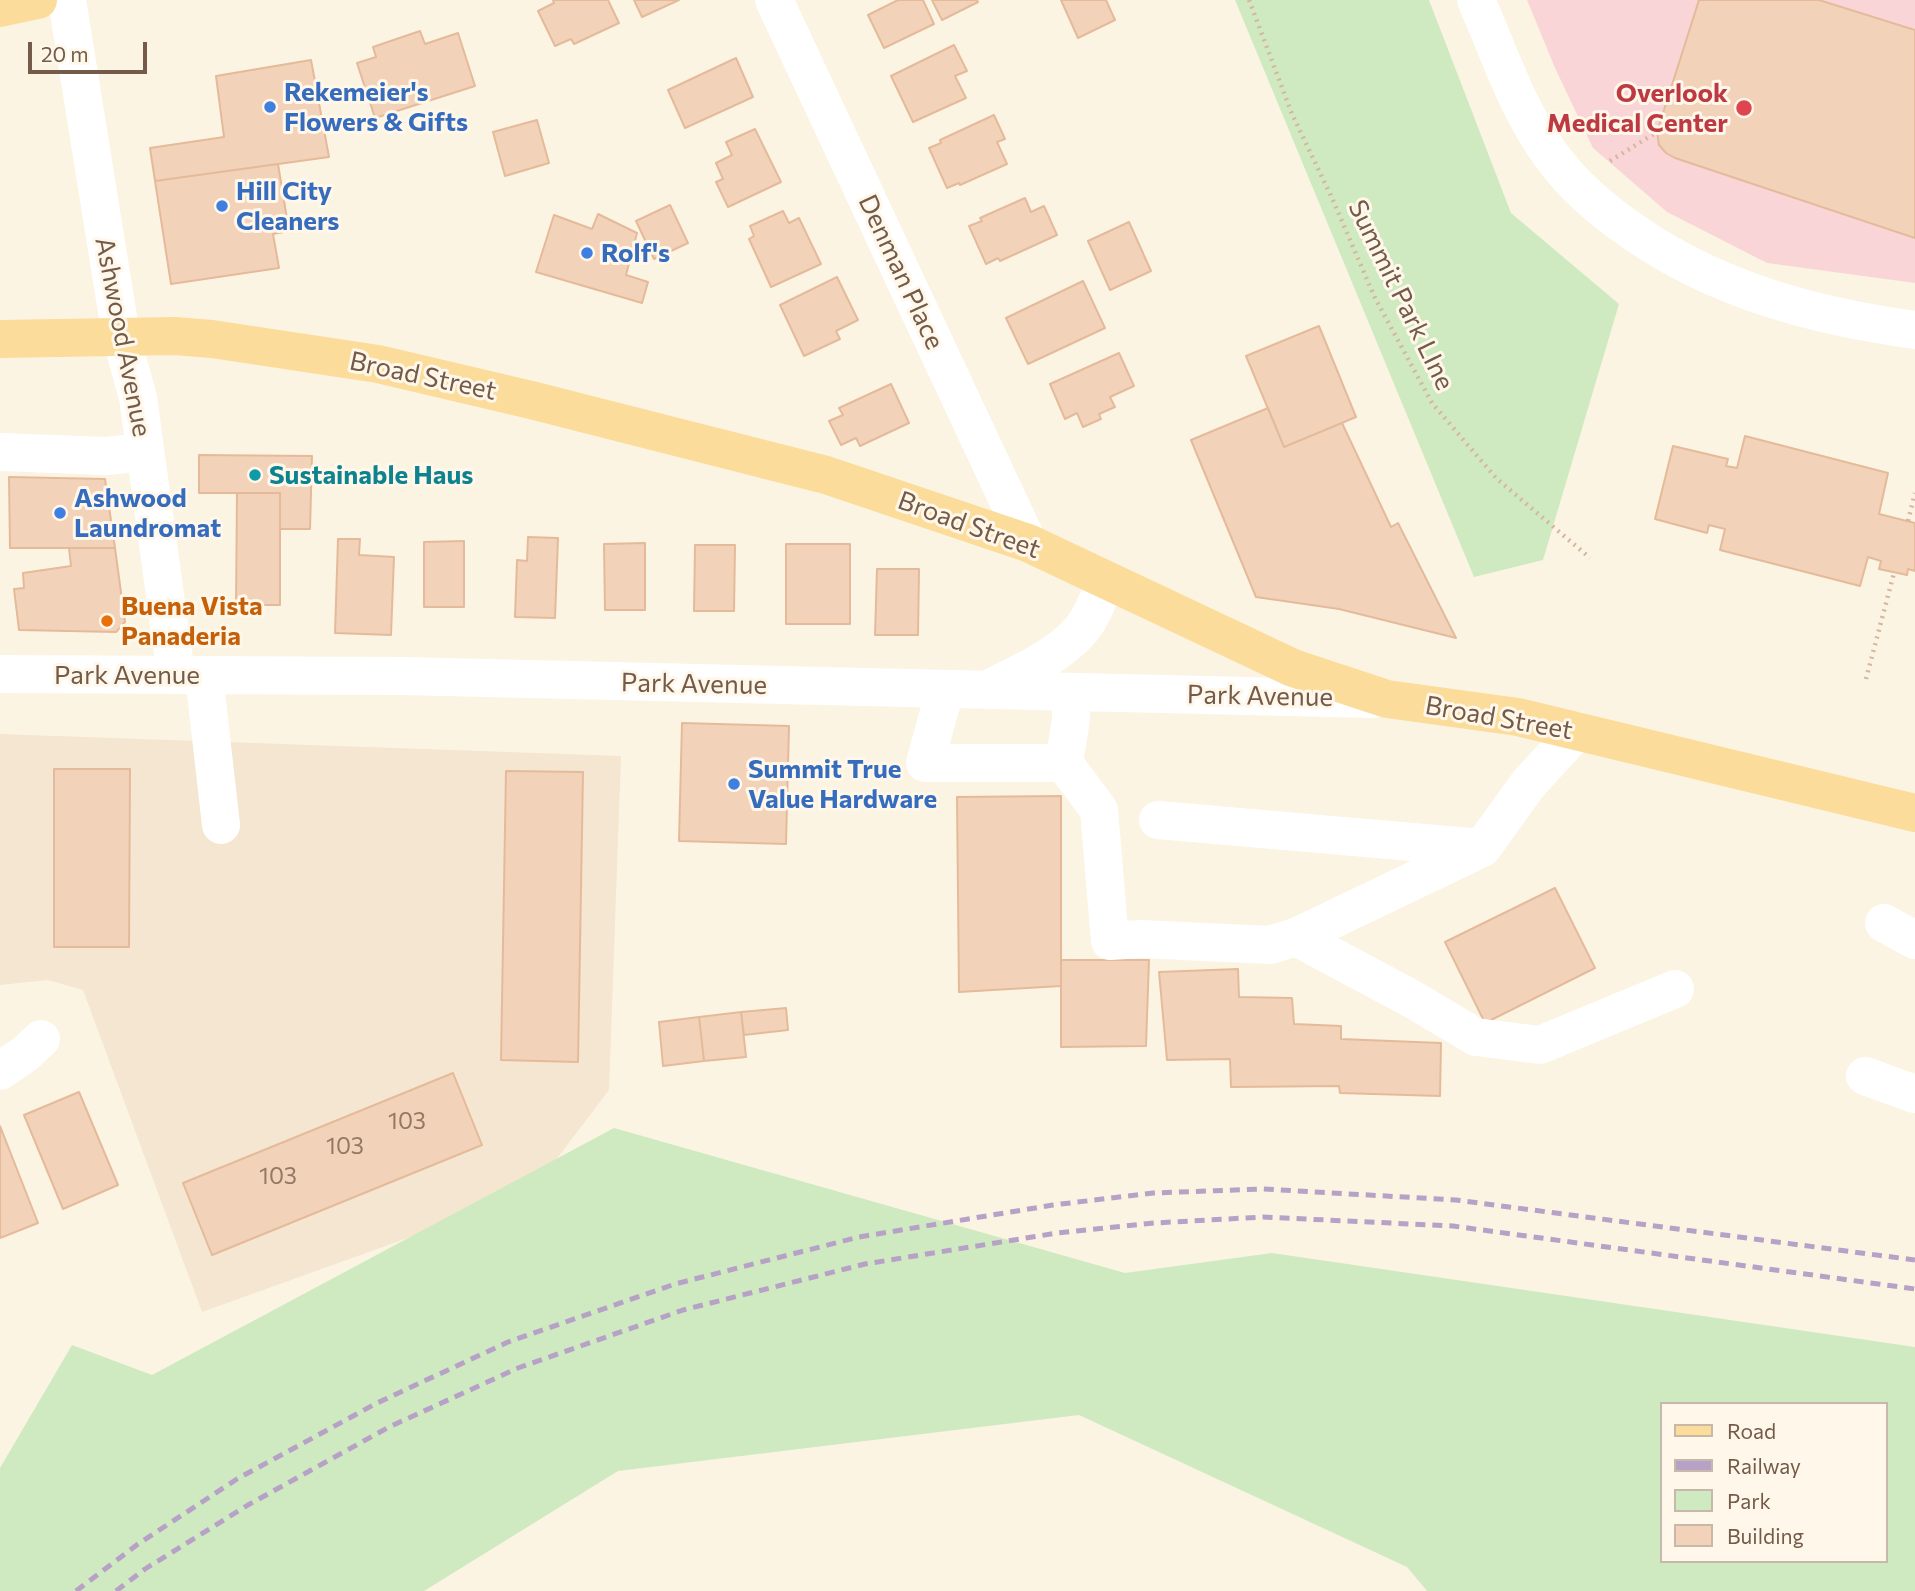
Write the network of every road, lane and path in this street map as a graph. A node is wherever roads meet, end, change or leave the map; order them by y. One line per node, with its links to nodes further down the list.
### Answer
1 (38, 0): 6 (main road)
2 (67, 0): 10 (street, Ashwood Avenue)
3 (774, 0): 16 (street, Denman Place)
4 (1249, 0): 17 (path, Summit Park LIne)
5 (1476, 0): 9 (street)
6 (0, 8)
7 (1657, 132): 8 (path)
8 (1603, 166)
9 (1915, 330)
10 (121, 336): 11 (main road, Broad Street); 13 (street, Ashwood Avenue); 16 (main road, Broad Street)
11 (0, 339)
12 (0, 452): 13 (street)
13 (145, 452): 21 (street, Ashwood Avenue)
14 (1915, 493): 15 (path)
15 (1908, 521)
16 (1028, 543): 19 (main road, Broad Street)
17 (1590, 558)
18 (1894, 573): 22 (path)
19 (1106, 580): 24 (street); 26 (main road, Broad Street)
20 (0, 674): 21 (street, Park Avenue)
21 (190, 675): 23 (street, Park Avenue); 31 (street, Ashwood Avenue)
22 (1866, 679)
23 (945, 690): 24 (street, Park Avenue); 28 (street)
24 (985, 691): 25 (street, Park Avenue)
25 (1070, 692): 26 (street, Park Avenue); 28 (street)
26 (1387, 699): 27 (main road, Broad Street)
27 (1577, 731): 29 (main road, Broad Street); 32 (street)
28 (1065, 763): 33 (street)
29 (1915, 813)
30 (1158, 820): 32 (street)
31 (220, 825)
32 (1482, 848): 33 (street)
33 (1296, 937): 34 (street)
34 (1675, 989)
35 (41, 1039): 36 (street)
36 (0, 1071)
37 (1865, 1076): 38 (street)
38 (1915, 1094)

